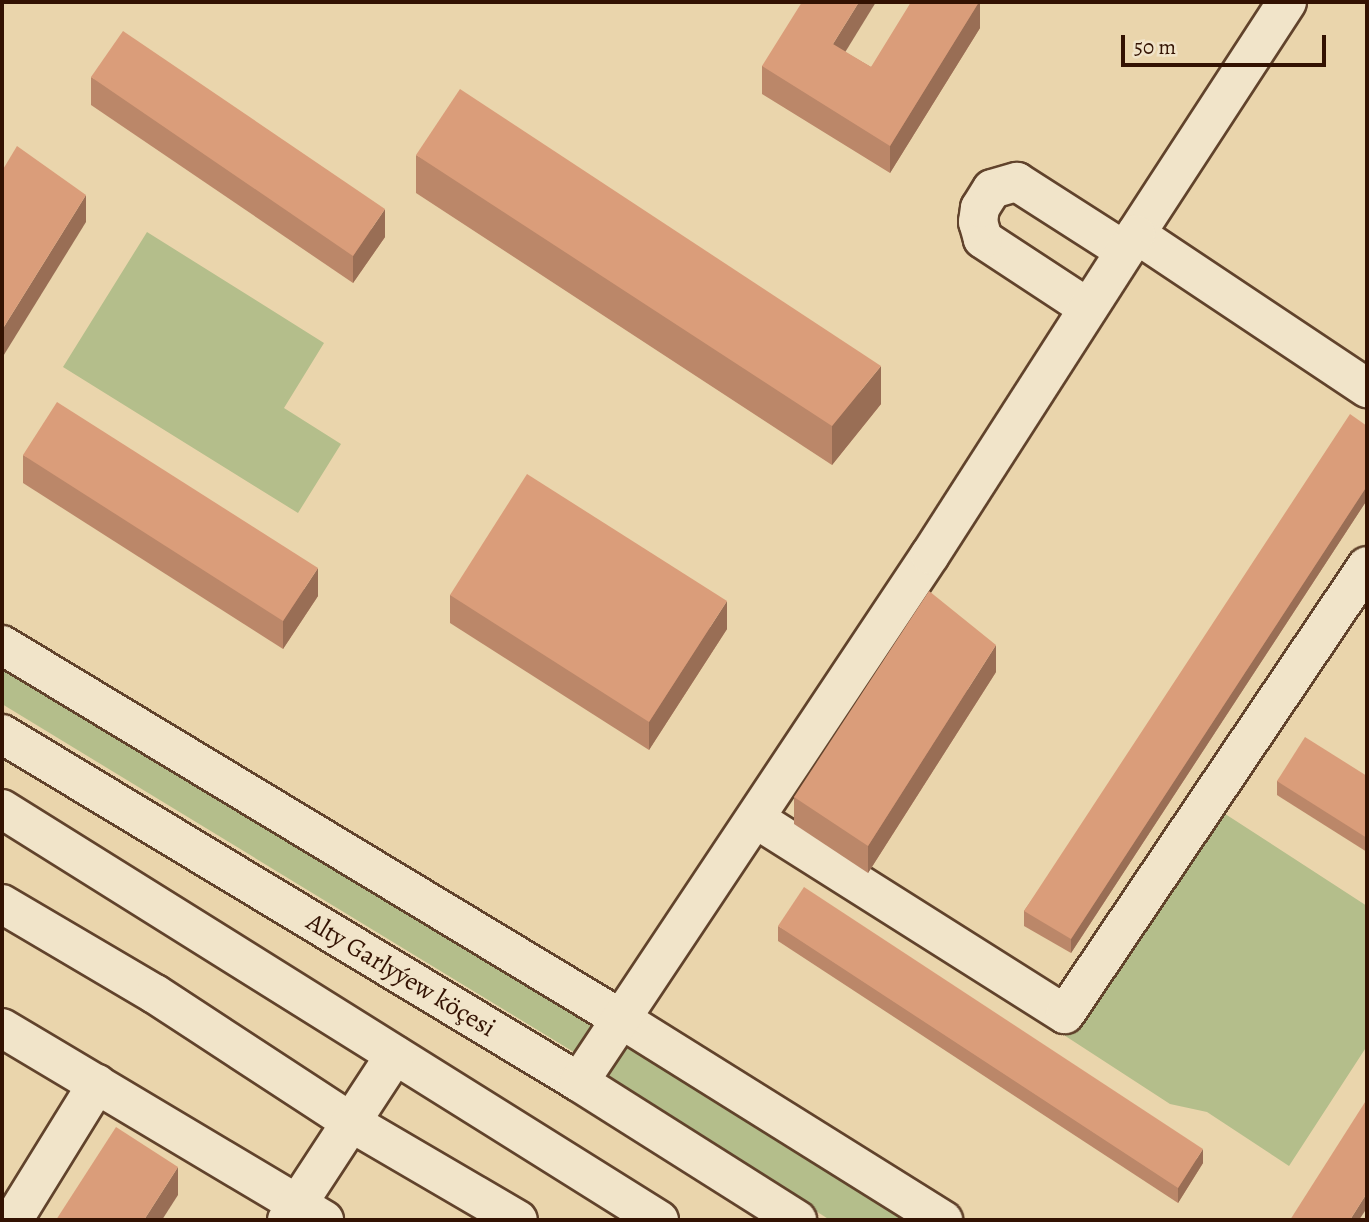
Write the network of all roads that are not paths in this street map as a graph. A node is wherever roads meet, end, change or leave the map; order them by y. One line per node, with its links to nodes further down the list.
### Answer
1 (1287, 2): 2 (street)
2 (1130, 242): 3 (street); 3 (street); 4 (street)
3 (1088, 308): 9 (street)
4 (1367, 388)
5 (1367, 566): 9 (street)
6 (2, 645): 11 (street)
7 (2, 734): 14 (street, Alty Garlyýew köçesi)
8 (2, 809): 13 (street)
9 (757, 820): 11 (street)
10 (2, 904): 16 (street)
11 (621, 1019): 14 (street); 22 (street)
12 (2, 1027): 15 (street)
13 (395, 1055): 16 (street); 20 (street)
14 (579, 1082): 21 (street, Alty Garlyýew köçesi)
15 (97, 1084): 17 (street); 18 (street)
16 (352, 1123): 17 (street); 19 (street)
17 (303, 1215)
18 (13, 1220)
19 (518, 1220)
20 (659, 1220)
21 (797, 1220)
22 (943, 1220)

